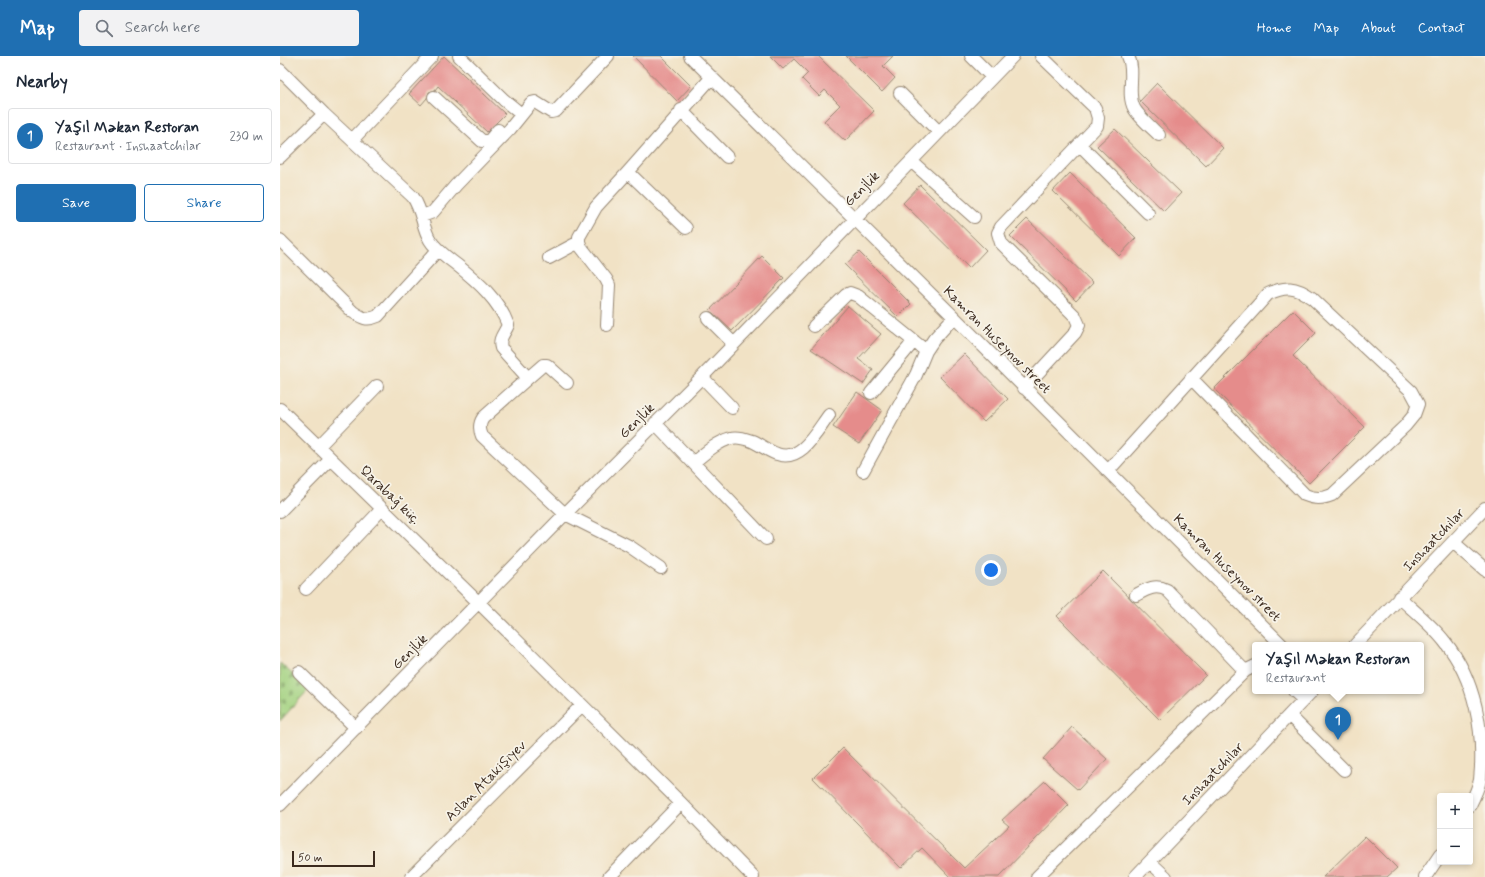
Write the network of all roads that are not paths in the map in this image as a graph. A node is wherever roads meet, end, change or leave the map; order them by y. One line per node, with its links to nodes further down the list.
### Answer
1 (432, 56): 19 (street)
2 (459, 56): 15 (street)
3 (608, 56): 15 (street)
4 (690, 56): 10 (street, Kamran Huseynov street)
5 (971, 56): 11 (street)
6 (1012, 56): 11 (street, Genjlik)
7 (1041, 56): 20 (street)
8 (1128, 56): 18 (street)
9 (280, 70): 16 (street)
10 (712, 77): 14 (street); 28 (street, Kamran Huseynov street)
11 (992, 77): 17 (street, Genjlik)
12 (900, 93): 17 (street)
13 (434, 97): 15 (street)
14 (681, 110): 22 (street); 24 (street)
15 (518, 112): 26 (street)
16 (324, 114): 19 (street); 21 (street)
17 (939, 132): 23 (street, Genjlik)
18 (1159, 135)
19 (353, 139): 26 (street)
20 (1080, 145): 25 (street); 46 (street)
21 (280, 157)
22 (727, 157)
23 (911, 161): 27 (street); 28 (street, Genjlik)
24 (628, 172): 29 (street); 31 (street)
25 (1148, 213)
26 (422, 216): 32 (street)
27 (974, 217)
28 (854, 219): 34 (street, Kamran Huseynov street); 39 (street, Genjlik)
29 (686, 228)
30 (280, 240): 32 (street)
31 (579, 242): 33 (street); 36 (street)
32 (438, 250): 42 (street)
33 (549, 258)
34 (954, 317): 40 (street); 46 (street, Kamran Huseynov street)
35 (708, 318): 39 (street)
36 (607, 325)
37 (814, 326): 38 (street)
38 (914, 341): 40 (street); 47 (street)
39 (734, 344): 41 (street, Genjlik)
40 (926, 351): 55 (street)
41 (702, 377): 48 (street); 51 (street, Genjlik)
42 (528, 378): 44 (street); 60 (street)
43 (1190, 378): 43 (street); 56 (street)
44 (567, 383)
45 (377, 386): 52 (street)
46 (1024, 388): 56 (street, Kamran Huseynov street)
47 (871, 393)
48 (732, 408)
49 (280, 409): 52 (street, Qarabağ küç.)
50 (829, 415): 54 (street)
51 (655, 423): 54 (street); 60 (street, Genjlik)
52 (319, 446): 53 (street, Qarabağ küç.)
53 (331, 459): 58 (street, Qarabağ küç.); 59 (street)
54 (693, 463): 61 (street)
55 (863, 471)
56 (1108, 471): 69 (street, Kamran Huseynov street)
57 (1485, 508): 62 (street, Inshaatchilar)
58 (382, 509): 65 (street); 68 (street, Qarabağ küç.)
59 (280, 510)
60 (565, 514): 63 (street); 68 (street, Genjlik)
61 (766, 539)
62 (1453, 542): 64 (street); 67 (street, Inshaatchilar)
63 (661, 568)
64 (1485, 570)
65 (306, 589)
66 (1136, 596): 71 (street)
67 (1399, 597): 70 (street, Inshaatchilar); 78 (street)
68 (479, 603): 74 (street, Qarabağ küç.); 76 (street, Genjlik)
69 (1279, 642)
70 (1358, 642)
71 (1250, 668): 86 (street)
72 (299, 672): 76 (street)
73 (1308, 695): 75 (street, Inshaatchilar)
74 (581, 706): 79 (street, Qarabağ küç.); 83 (street, Aslan Atakişiyev)
75 (1289, 715): 77 (street); 82 (street, Inshaatchilar)
76 (356, 728): 80 (street, Genjlik)
77 (1344, 770)
78 (1473, 798)
79 (681, 803): 84 (street); 85 (street, Qarabağ küç.)
80 (280, 805)
81 (1437, 859): 89 (street)
82 (1150, 862): 87 (street, Inshaatchilar); 88 (street)
83 (411, 877)
84 (609, 877)
85 (753, 877)
86 (1037, 877)
87 (1135, 877)
88 (1166, 877)
89 (1425, 877)

